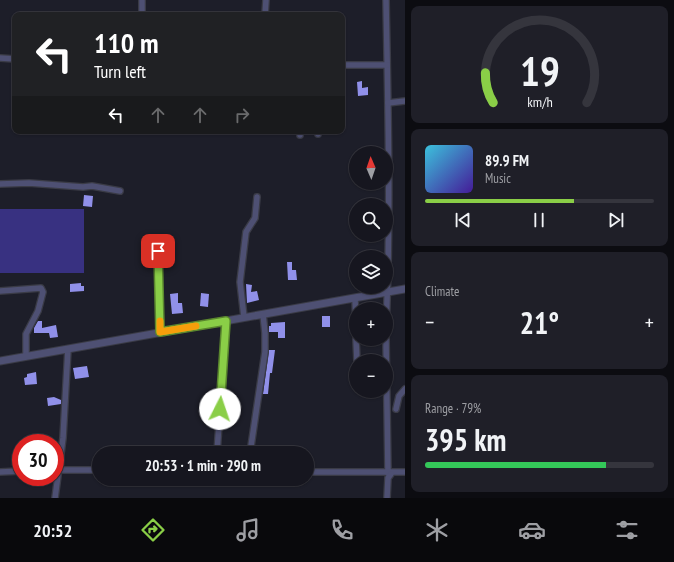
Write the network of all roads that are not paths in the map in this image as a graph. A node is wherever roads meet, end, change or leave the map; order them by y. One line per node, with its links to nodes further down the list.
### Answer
1 (142, 0): 4 (street)
2 (266, 0): 5 (street)
3 (386, 0): 9 (street)
4 (142, 12)
5 (265, 12)
6 (0, 58): 7 (street)
7 (12, 59)
8 (345, 64): 9 (street)
9 (387, 65): 11 (street)
10 (405, 101): 11 (street)
11 (388, 103): 15 (street)
12 (0, 184): 13 (street)
13 (120, 191)
14 (257, 197): 24 (street)
15 (388, 250)
16 (158, 251): 26 (street)
17 (405, 289): 19 (street)
18 (0, 291): 29 (street)
19 (393, 291)
20 (377, 294): 21 (street)
21 (355, 298): 22 (street); 23 (street)
22 (355, 302)
23 (263, 314): 24 (street); 35 (street)
24 (244, 317): 25 (street)
25 (226, 321): 26 (street); 34 (street)
26 (160, 332): 28 (street)
27 (386, 346): 42 (street)
28 (68, 349): 29 (street); 33 (street)
29 (26, 356): 30 (street)
30 (0, 360)
31 (405, 388): 32 (street)
32 (396, 409)
33 (61, 434)
34 (217, 446)
35 (251, 446)
36 (64, 467): 37 (street)
37 (92, 469)
38 (12, 471): 39 (street)
39 (0, 472)
40 (314, 472): 42 (street)
41 (405, 472): 42 (street)
42 (385, 473): 45 (street)
43 (56, 486): 44 (street)
44 (55, 498)
45 (387, 498)

